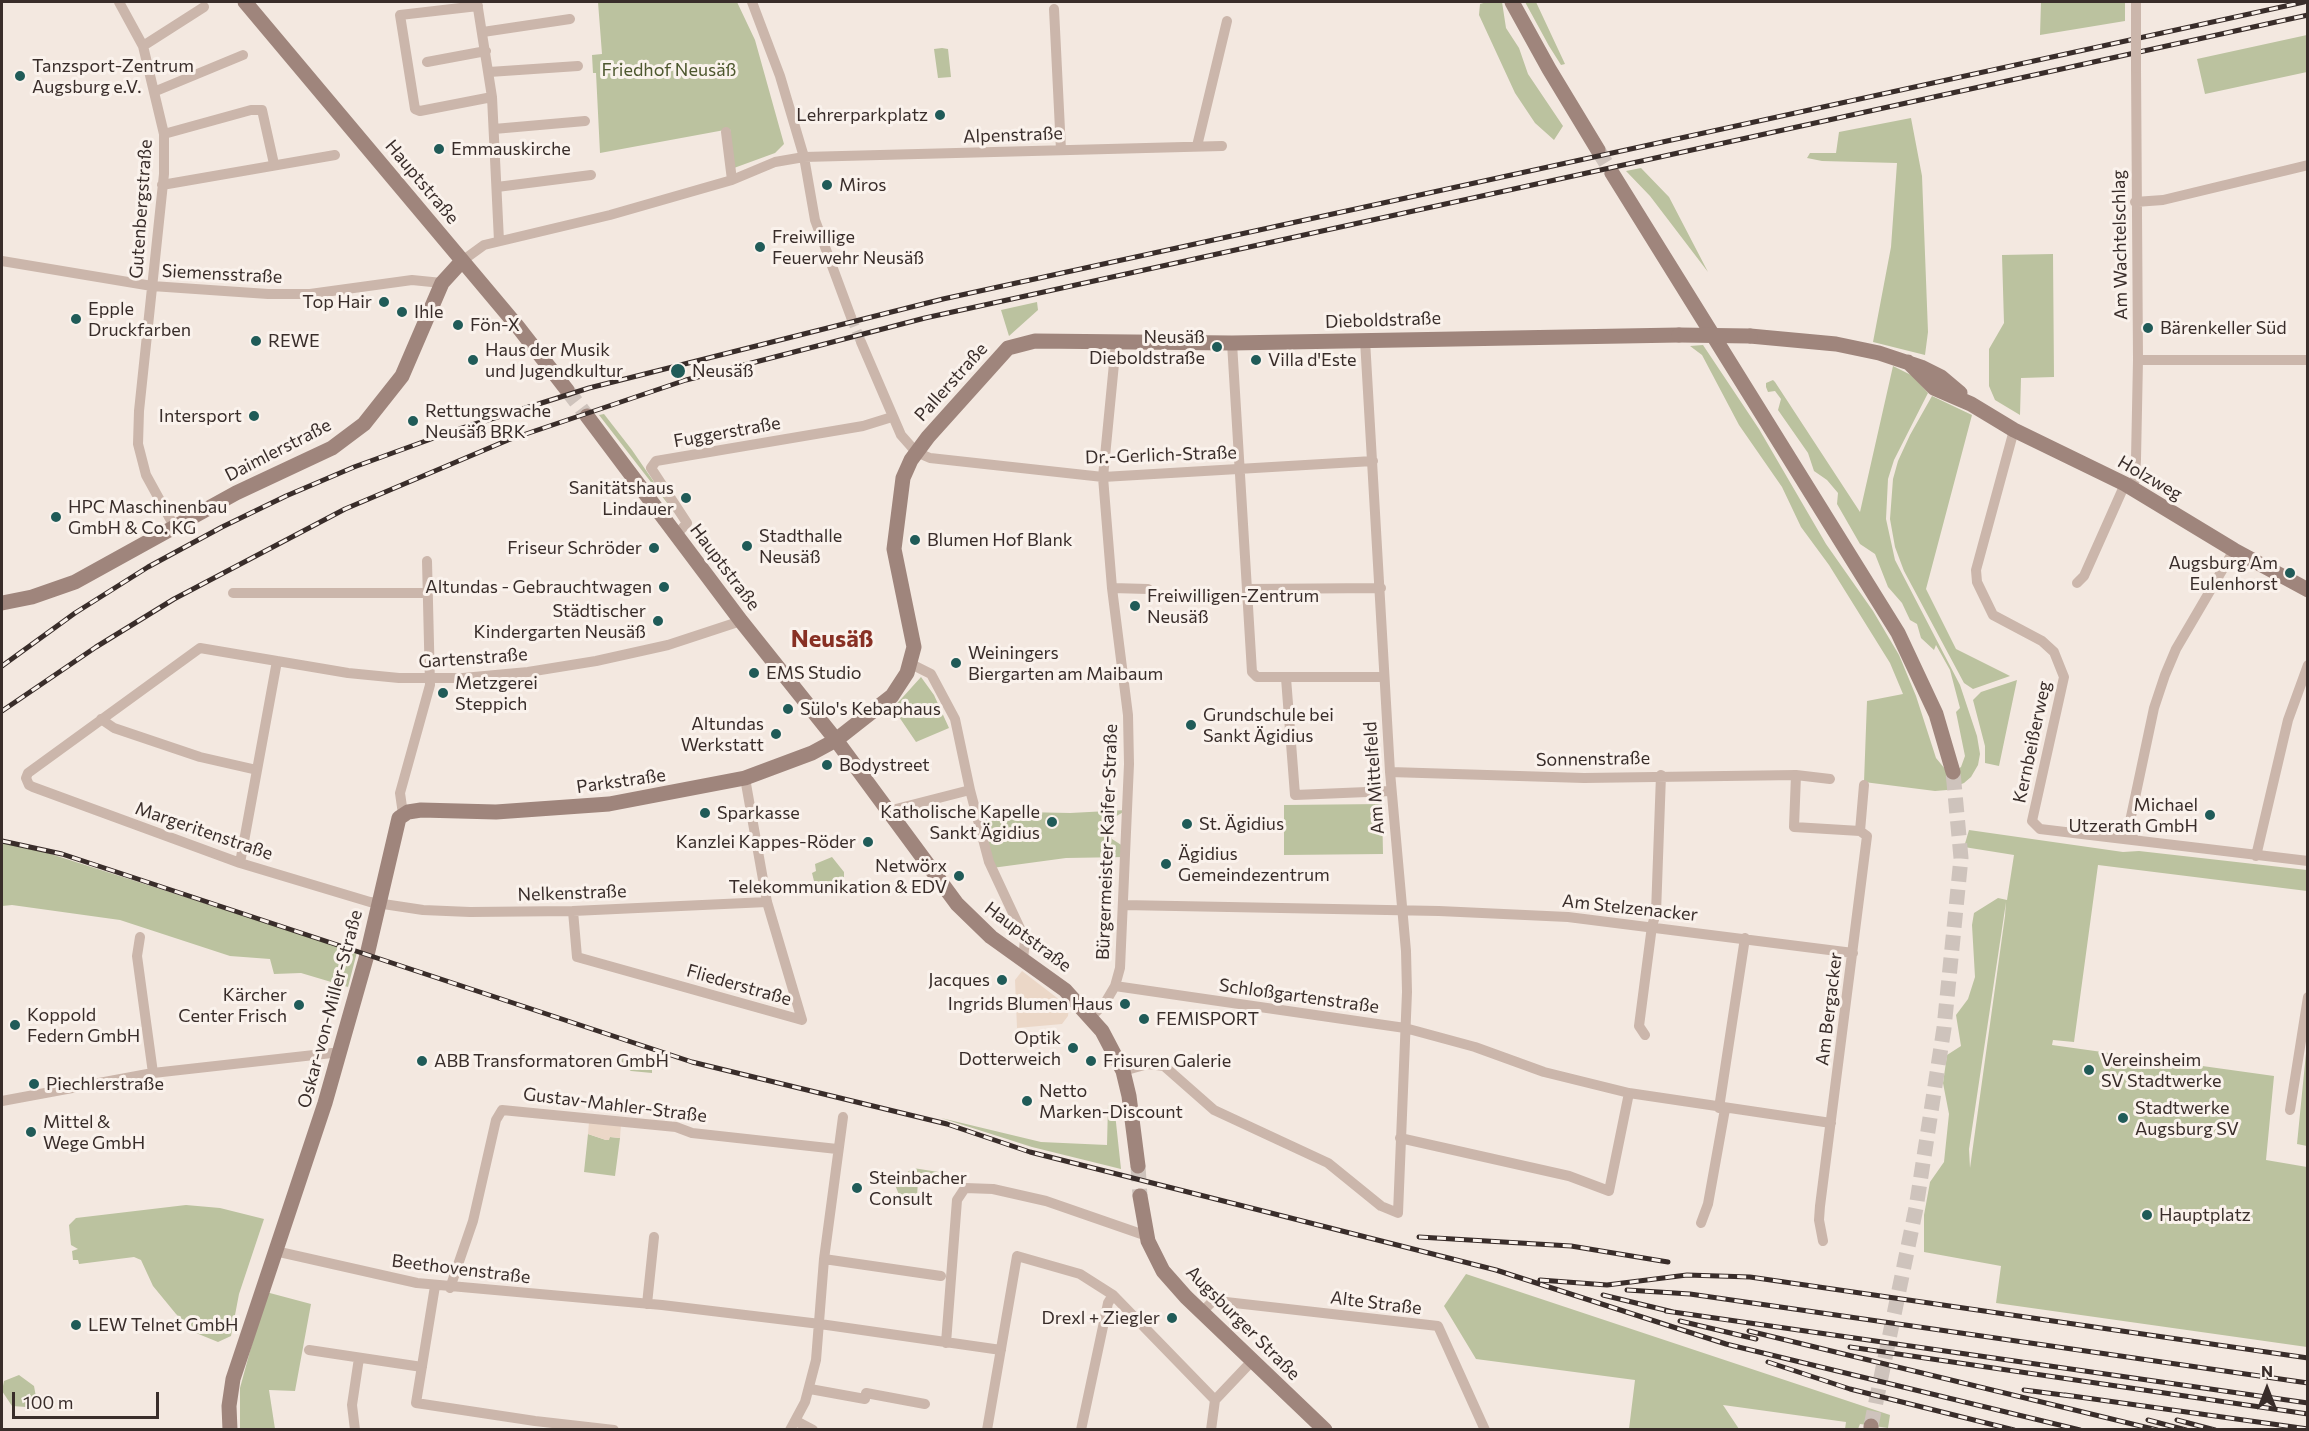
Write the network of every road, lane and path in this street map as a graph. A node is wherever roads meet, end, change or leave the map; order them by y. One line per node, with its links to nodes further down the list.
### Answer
1 (119, 2): 12 (street, Gutenbergstraße)
2 (245, 2): 40 (street, Hauptstraße)
3 (752, 2): 29 (street)
4 (1512, 2): 27 (street)
5 (2136, 2): 37 (street, Am Wachtelschlag, bridge)
6 (477, 4): 11 (street); 19 (street)
7 (204, 7): 12 (street)
8 (1054, 9): 26 (street)
9 (570, 19): 11 (street)
10 (1227, 21): 24 (street)
11 (483, 32): 13 (street)
12 (143, 46): 18 (street, Gutenbergstraße)
13 (486, 51): 15 (street); 17 (street)
14 (243, 55): 18 (street)
15 (427, 62)
16 (578, 66): 17 (street)
17 (489, 72): 19 (street)
18 (156, 91): 23 (street, Gutenbergstraße)
19 (492, 97): 21 (street)
20 (585, 121): 21 (street)
21 (494, 129): 36 (street)
22 (726, 132): 34 (street)
23 (164, 134): 30 (street); 35 (street, Gutenbergstraße)
24 (1197, 146): 25 (street, Alpenstraße); 26 (street, Alpenstraße)
25 (1222, 146)
26 (1061, 150): 29 (street, Alpenstraße)
27 (1598, 150)
28 (335, 156): 30 (street)
29 (804, 157): 34 (street, Alpenstraße); 43 (street)
30 (274, 164): 35 (street)
31 (2307, 165): 37 (street)
32 (1612, 173): 85 (street)
33 (591, 176): 36 (street)
34 (732, 180): 38 (street, Alpenstraße)
35 (162, 185): 42 (street, Gutenbergstraße)
36 (497, 187): 38 (street)
37 (2135, 202): 50 (street, Am Wachtelschlag)
38 (499, 241): 40 (street, Alpenstraße)
39 (2, 261): 42 (street, Siemensstraße)
40 (462, 261): 41 (street, Daimlerstraße); 52 (street, Hauptstraße)
41 (442, 283): 42 (street, Siemensstraße); 61 (street, Daimlerstraße)
42 (152, 286): 61 (street, Gutenbergstraße)
43 (851, 316)
44 (1365, 340): 47 (street, Dieboldstraße); 49 (street, Dieboldstraße, bridge); 57 (street, Am Mittelfeld)
45 (861, 342): 54 (street)
46 (1116, 343): 47 (street, Dieboldstraße); 48 (street, Dieboldstraße); 59 (street, Bürgermeister-Kaifer-Straße)
47 (1232, 343): 58 (street)
48 (1018, 344): 56 (street, Pallerstraße)
49 (1902, 360): 55 (street, Holzweg)
50 (2138, 360): 51 (street); 60 (street, Am Wachtelschlag)
51 (2307, 360)
52 (567, 390)
53 (586, 416): 62 (street, Hauptstraße)
54 (892, 417): 56 (street); 62 (street, Fuggerstraße)
55 (2014, 430): 60 (street, Holzweg); 96 (street, Kernbeißerweg)
56 (916, 452): 59 (street, Dr.-Gerlich-Straße); 76 (street, Pallerstraße)
57 (1374, 460): 58 (street, Dr.-Gerlich-Straße); 67 (street, Am Mittelfeld)
58 (1239, 468): 59 (street, Dr.-Gerlich-Straße); 69 (street)
59 (1103, 477): 66 (street, Bürgermeister-Kaifer-Straße)
60 (2128, 486): 63 (street, Holzweg); 65 (street, Am Wachtelschlag)
61 (174, 526): 73 (street, Daimlerstraße)
62 (677, 534): 74 (street, Hauptstraße)
63 (2234, 550): 70 (street, Holzweg); 96 (street)
64 (427, 561): 72 (street, Oskar-von-Miller-Straße)
65 (2077, 583)
66 (1113, 588): 68 (street); 102 (street, Bürgermeister-Kaifer-Straße)
67 (1381, 588): 69 (street); 78 (street, Am Mittelfeld)
68 (1148, 589)
69 (1247, 589): 79 (street)
70 (2307, 590)
71 (233, 593): 72 (street)
72 (428, 593): 80 (street, Oskar-von-Miller-Straße)
73 (2, 603)
74 (741, 621): 80 (street, Gartenstraße); 82 (street, Hauptstraße)
75 (277, 661): 80 (street, Gartenstraße); 81 (street, Gartenstraße); 83 (street)
76 (911, 664): 82 (street, Parkstraße); 91 (street)
77 (2307, 665): 97 (street)
78 (1384, 677): 79 (street); 84 (street, Am Mittelfeld)
79 (1286, 678): 92 (street)
80 (430, 679): 94 (street, Oskar-von-Miller-Straße)
81 (101, 719): 83 (street); 99 (street, Margeritenstraße)
82 (836, 740): 88 (street, Parkstraße); 93 (street, Hauptstraße)
83 (257, 770): 99 (street)
84 (1390, 772): 86 (street, Sonnenstraße); 92 (street, Am Mittelfeld)
85 (1953, 772)
86 (1661, 775): 87 (street, Sonnenstraße); 105 (street)
87 (1796, 775): 89 (street, Sonnenstraße); 95 (street)
88 (745, 778): 94 (street, Parkstraße); 100 (street, Fliederstraße)
89 (1830, 779)
90 (1864, 785): 95 (street, Am Bergacker)
91 (970, 790): 93 (street); 109 (street)
92 (1391, 791): 103 (street, Am Mittelfeld)
93 (888, 811): 109 (street, Hauptstraße)
94 (403, 814): 101 (street, Oskar-von-Miller-Straße)
95 (1860, 831): 108 (street, Am Bergacker)
96 (2134, 840): 97 (street)
97 (2256, 856): 98 (street)
98 (2307, 861)
99 (240, 862): 101 (street, Margeritenstraße)
100 (767, 902): 104 (street, Nelkenstraße); 104 (street, Fliederstraße)
101 (378, 903): 104 (street, Nelkenstraße); 115 (street, Oskar-von-Miller-Straße)
102 (1124, 905): 103 (street, Am Stelzenacker); 110 (street, Bürgermeister-Kaifer-Straße)
103 (1402, 910): 105 (street, Am Stelzenacker); 113 (street, Am Mittelfeld)
104 (573, 911)
105 (1652, 926): 107 (street, Am Stelzenacker); 114 (street)
106 (140, 937): 117 (street)
107 (1745, 938): 108 (street, Am Stelzenacker); 120 (street)
108 (1853, 953): 123 (street, Am Bergacker)
109 (1023, 960): 112 (street, Hauptstraße)
110 (1115, 986): 112 (street, Bürgermeister-Kaifer-Straße); 113 (street, Schloßgartenstraße)
111 (2307, 997): 121 (street)
112 (1091, 1017): 116 (street, Hauptstraße)
113 (1405, 1028): 118 (street, Schloßgartenstraße); 124 (street, Am Mittelfeld)
114 (1645, 1035)
115 (339, 1055): 117 (street); 132 (street, Oskar-von-Miller-Straße)
116 (1123, 1071): 124 (street, Am Mittelfeld); 126 (street, Hauptstraße)
117 (153, 1073): 119 (street)
118 (1629, 1093): 120 (street); 124 (street)
119 (2, 1101)
120 (1722, 1109): 123 (street); 128 (street)
121 (2290, 1110)
122 (843, 1117): 125 (street)
123 (1831, 1123): 131 (street, Am Bergacker)
124 (1400, 1138)
125 (837, 1149): 133 (street); 136 (street, Gustav-Mahler-Straße)
126 (1138, 1166)
127 (1140, 1196): 129 (street)
128 (1701, 1222)
129 (1140, 1234): 139 (street, Augsburger Straße); 141 (street)
130 (654, 1237): 138 (street)
131 (1823, 1240)
132 (275, 1251): 135 (street, Beethovenstraße); 152 (street, Oskar-von-Miller-Straße)
133 (824, 1259): 134 (street); 140 (street)
134 (941, 1276)
135 (435, 1286): 136 (street, Beethovenstraße); 146 (street)
136 (450, 1288): 138 (street, Beethovenstraße)
137 (1113, 1295): 143 (street); 148 (street); 157 (street)
138 (647, 1304): 140 (street, Beethovenstraße)
139 (1202, 1312): 145 (street, Augsburger Straße); 160 (street, Alte Straße)
140 (820, 1324): 141 (street, Beethovenstraße); 147 (street)
141 (945, 1343): 143 (street, Beethovenstraße)
142 (309, 1350): 144 (street)
143 (1001, 1350): 156 (street)
144 (359, 1358): 146 (street); 153 (street)
145 (1252, 1361): 148 (street); 159 (street, Augsburger Straße)
146 (422, 1367): 150 (street)
147 (810, 1389): 149 (street); 151 (street)
148 (1215, 1400): 158 (street)
149 (925, 1404)
150 (534, 1425): 154 (street)
151 (793, 1425): 155 (street)
152 (231, 1430)
153 (354, 1430)
154 (614, 1430)
155 (813, 1430)
156 (987, 1430)
157 (1081, 1430)
158 (1211, 1430)
159 (1325, 1430)
160 (1485, 1430)

